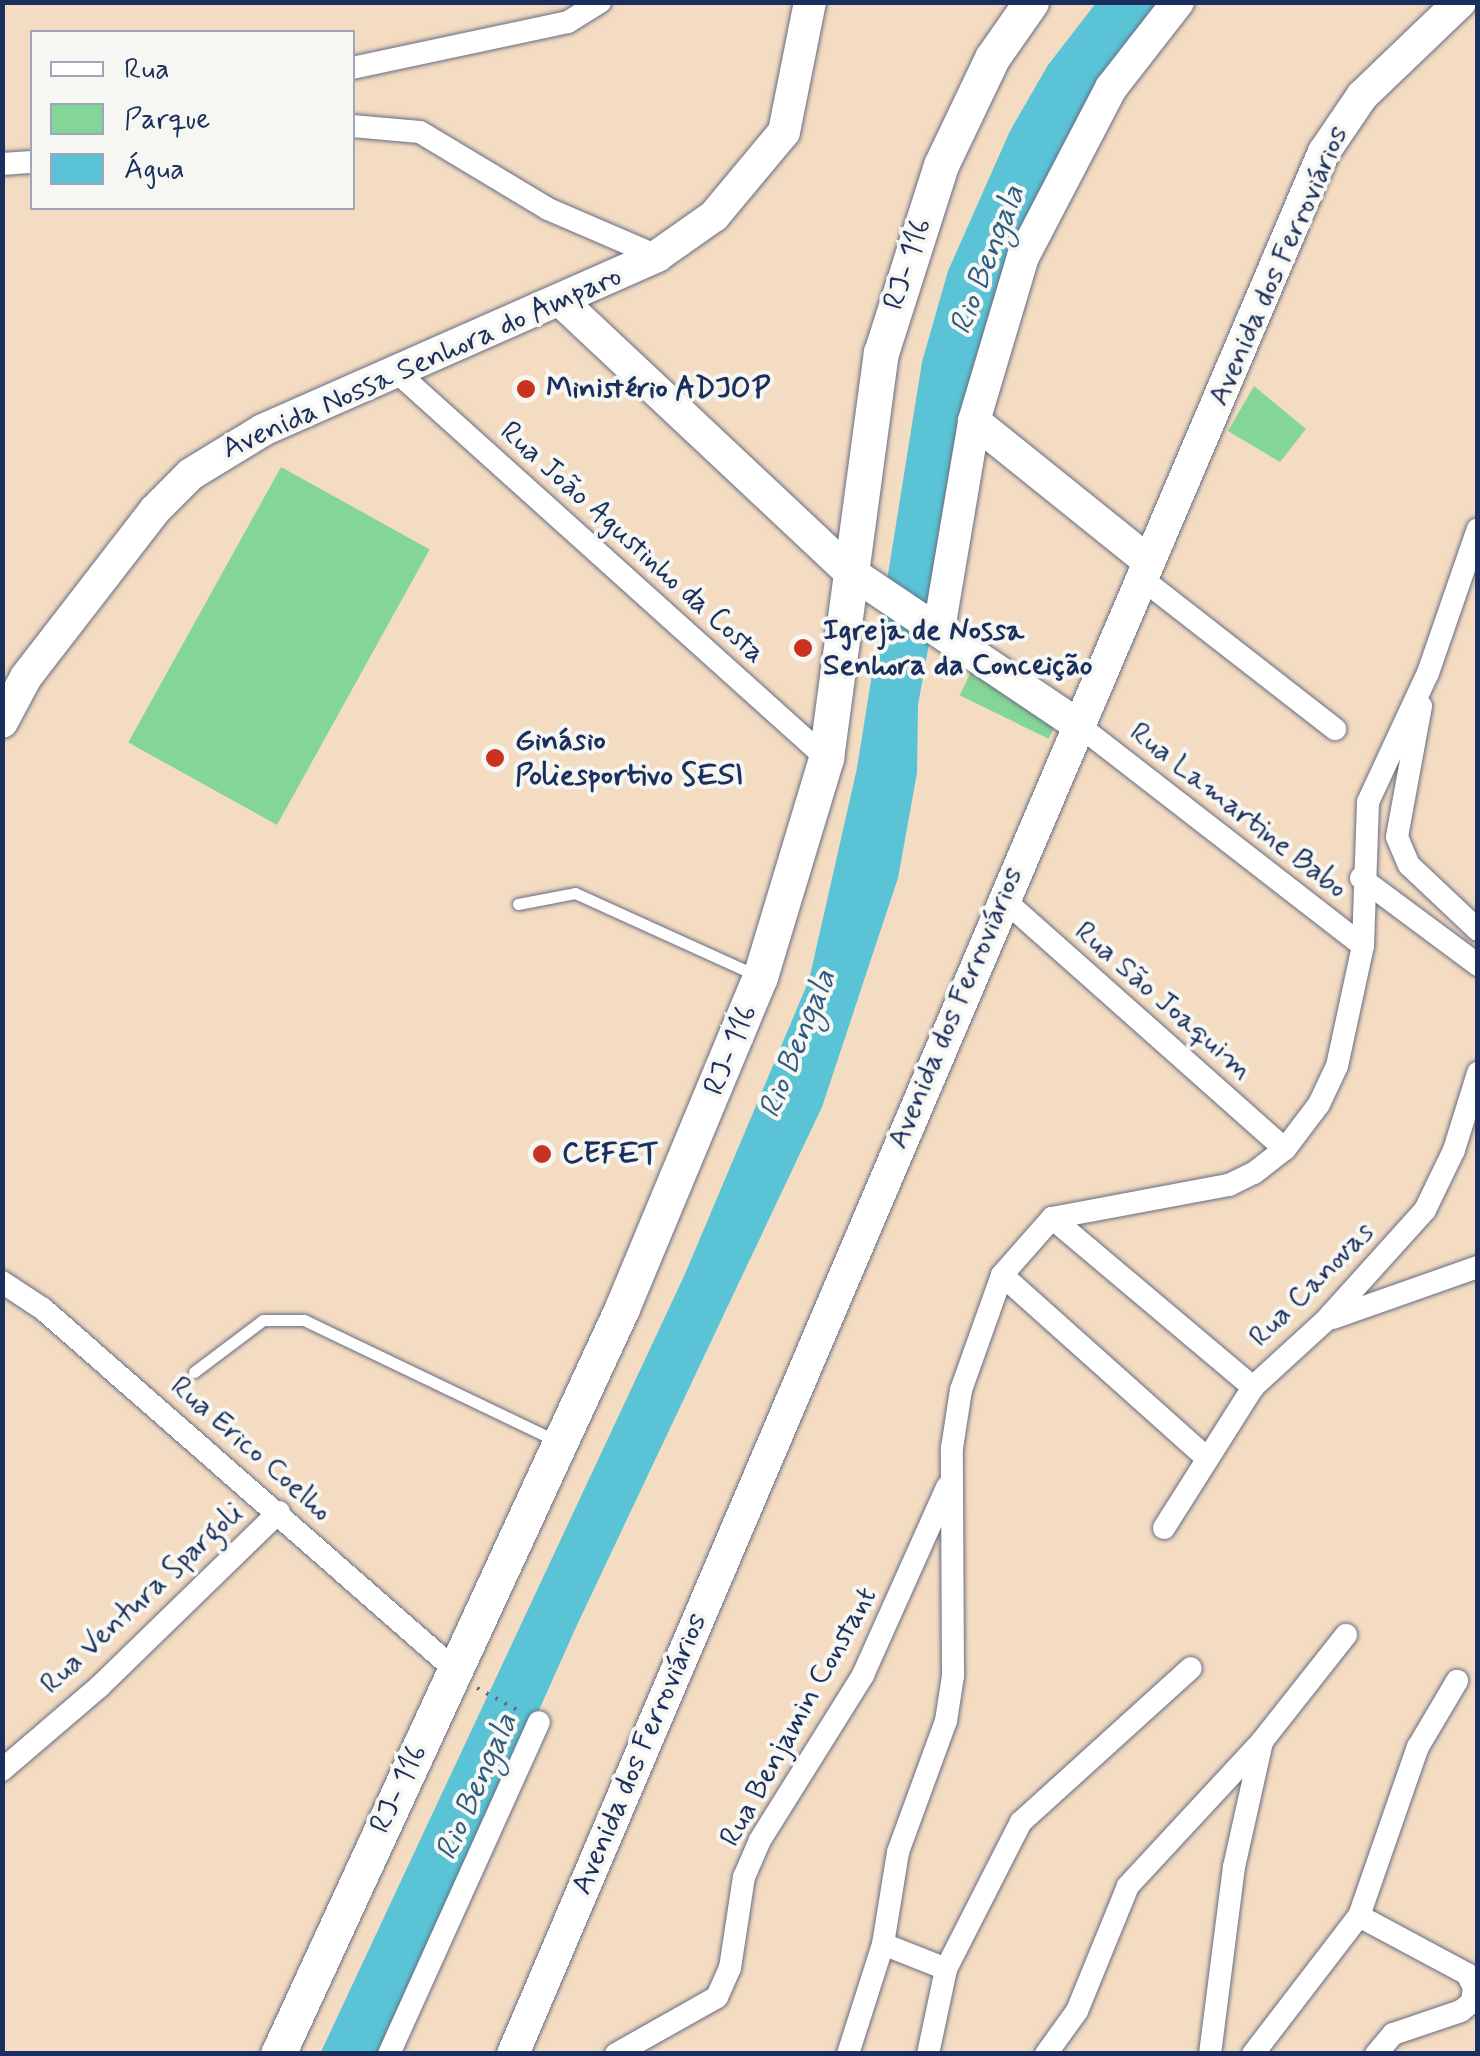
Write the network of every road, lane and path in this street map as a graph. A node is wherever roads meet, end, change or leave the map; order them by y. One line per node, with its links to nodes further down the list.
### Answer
1 (600, 2): 6 (street)
2 (810, 2): 10 (main road, Avenida Nossa Senhora do Amparo)
3 (1031, 2): 16 (main road, RJ- 116)
4 (1178, 2): 13 (main road)
5 (1460, 2): 15 (main road, Avenida dos Ferroviários)
6 (355, 67)
7 (355, 126): 10 (street)
8 (30, 162): 9 (street)
9 (2, 164)
10 (656, 256): 11 (main road, Avenida Nossa Senhora do Amparo)
11 (561, 301): 12 (main road, Avenida Nossa Senhora do Amparo); 16 (main road)
12 (398, 373): 19 (main road, Avenida Nossa Senhora do Amparo); 22 (street, Rua João Agustinho da Costa)
13 (974, 420): 15 (main road); 17 (main road)
14 (1478, 529): 18 (street)
15 (1145, 569): 20 (main road, Avenida dos Ferroviários); 21 (street)
16 (857, 577): 17 (main road); 22 (main road, RJ- 116)
17 (936, 627): 20 (main road)
18 (1428, 673): 23 (street); 26 (street)
19 (2, 722)
20 (1077, 724): 24 (main road, Avenida dos Ferroviários); 27 (street, Rua Lamartine Babo)
21 (1335, 730)
22 (826, 758): 29 (main road, RJ- 116)
23 (1362, 878): 27 (street); 28 (street)
24 (1002, 898): 31 (street, Rua São Joaquim); 56 (main road, Avenida dos Ferroviários)
25 (518, 904): 29 (lane)
26 (1478, 930)
27 (1363, 946): 31 (street)
28 (1478, 965)
29 (760, 977): 39 (main road, RJ- 116)
30 (1478, 1073): 36 (street, Rua Canovas)
31 (1285, 1149): 32 (street)
32 (1052, 1218): 34 (street, Rua Benjamin Constant); 38 (street)
33 (1478, 1267): 36 (street)
34 (1002, 1275): 40 (street); 41 (street, Rua Benjamin Constant)
35 (2, 1282): 42 (street, Rua Erico Coelho)
36 (1325, 1321): 38 (street, Rua Canovas)
37 (194, 1372): 39 (lane)
38 (1253, 1388): 40 (street, Rua Canovas)
39 (560, 1443): 46 (main road, RJ- 116)
40 (1206, 1458): 43 (street, Rua Canovas)
41 (952, 1476): 52 (street, Rua Benjamin Constant); 57 (street, Rua Benjamin Constant)
42 (280, 1512): 46 (street, Rua Erico Coelho); 50 (street, Rua Ventura Spargoli)
43 (1164, 1528)
44 (1346, 1635): 49 (street)
45 (1190, 1668): 53 (street)
46 (465, 1678): 48 (path); 54 (main road, RJ- 116)
47 (1456, 1680): 51 (street)
48 (538, 1720): 55 (street)
49 (1263, 1740): 60 (street); 61 (street)
50 (2, 1770)
51 (1359, 1916): 62 (street); 63 (street)
52 (883, 1944): 53 (street); 58 (street, Rua Benjamin Constant)
53 (946, 1969): 59 (street)
54 (278, 2054)
55 (389, 2054)
56 (513, 2054)
57 (616, 2054)
58 (848, 2054)
59 (928, 2054)
60 (1046, 2054)
61 (1210, 2054)
62 (1253, 2054)
63 (1376, 2054)

